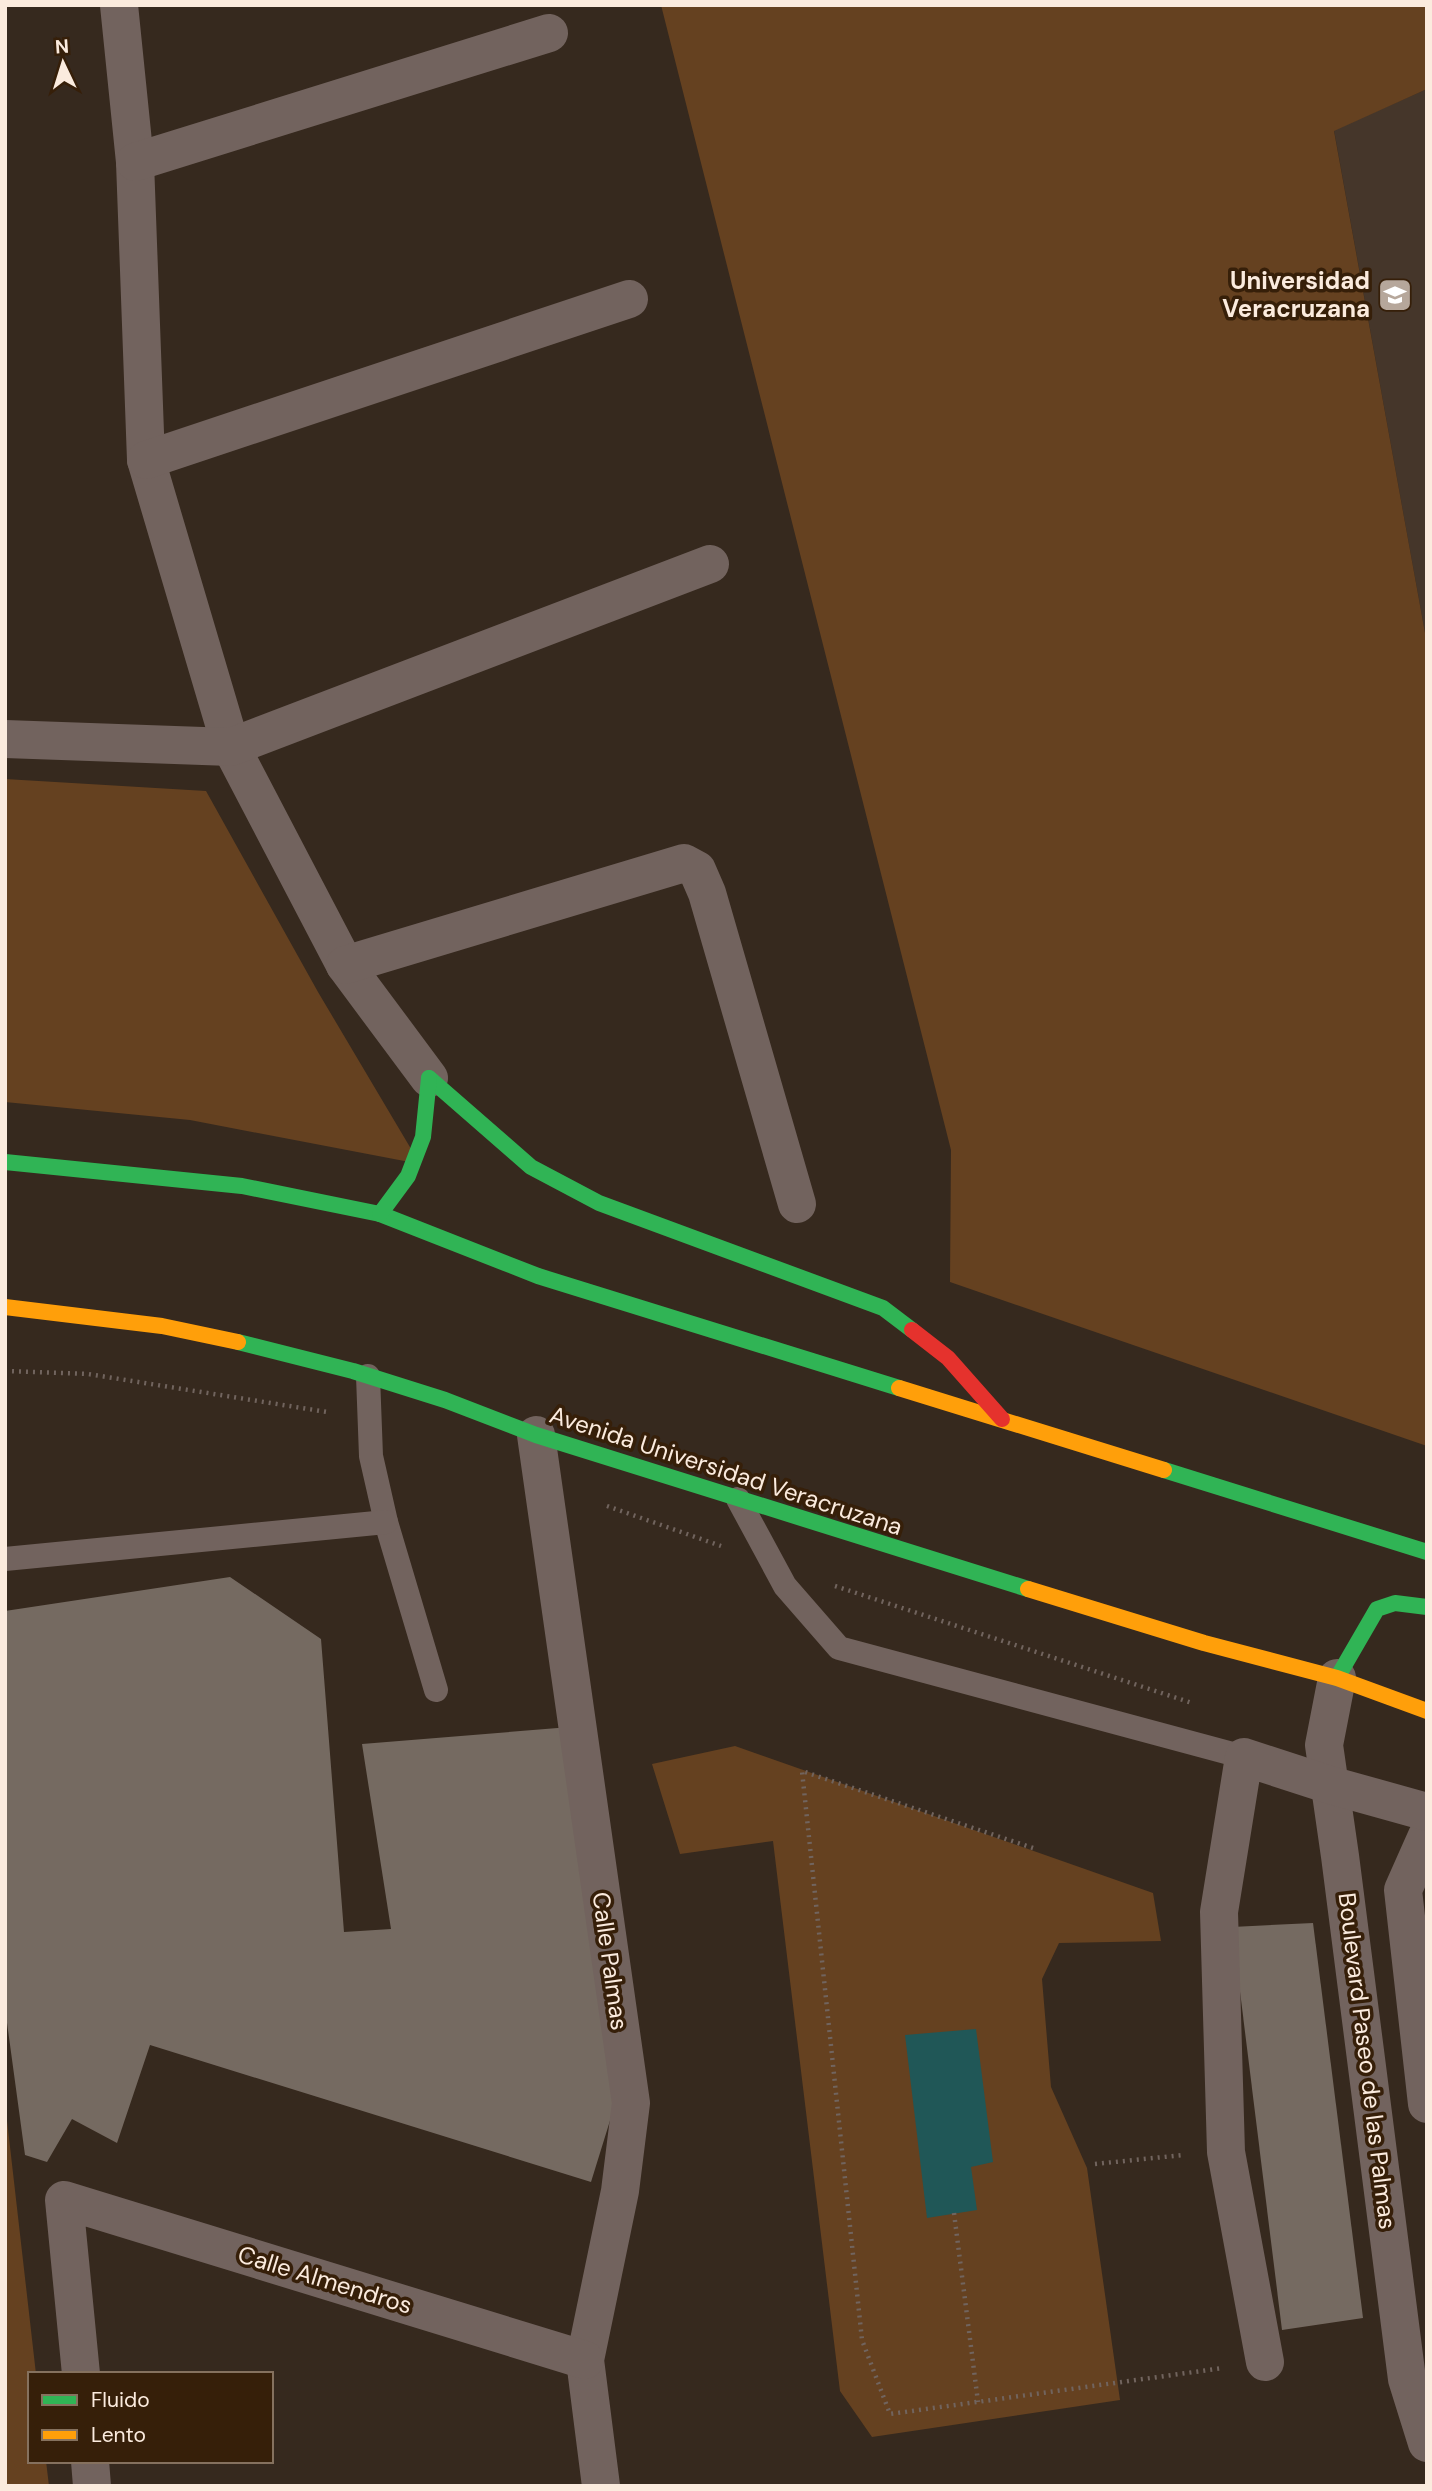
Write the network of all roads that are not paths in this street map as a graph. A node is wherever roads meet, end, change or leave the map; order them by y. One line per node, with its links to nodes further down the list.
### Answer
1 (119, 5): 3 (street)
2 (549, 33): 3 (street)
3 (135, 162): 5 (street)
4 (629, 299): 5 (street)
5 (146, 460): 8 (street)
6 (710, 564): 8 (street)
7 (5, 739): 8 (street)
8 (231, 747): 9 (street)
9 (345, 965): 10 (street); 12 (street)
10 (429, 1079): 13 (main road); 16 (main road)
11 (5, 1162): 13 (main road)
12 (797, 1204)
13 (380, 1214): 16 (main road)
14 (5, 1307): 15 (main road, Avenida Universidad Veracruzana)
15 (368, 1376): 17 (main road, Avenida Universidad Veracruzana); 19 (lane)
16 (1002, 1419): 20 (main road)
17 (536, 1435): 18 (main road, Avenida Universidad Veracruzana); 31 (street, Calle Palmas)
18 (738, 1499): 23 (main road, Avenida Universidad Veracruzana); 26 (lane)
19 (386, 1522): 21 (lane); 24 (lane)
20 (1427, 1552)
21 (5, 1559)
22 (1427, 1607): 23 (main road)
23 (1337, 1678): 25 (main road, Avenida Universidad Veracruzana); 27 (street, Boulevard Paseo de las Palmas)
24 (436, 1690)
25 (1427, 1711)
26 (1244, 1757): 27 (street); 32 (street)
27 (1330, 1785): 28 (street); 34 (street, Boulevard Paseo de las Palmas)
28 (1427, 1812)
29 (1427, 1836): 30 (street)
30 (1427, 2104)
31 (585, 2360): 33 (street, Calle Almendros); 37 (street, Calle Palmas)
32 (1265, 2362)
33 (81, 2372)
34 (1427, 2443)
35 (90, 2463): 36 (street)
36 (92, 2486)
37 (601, 2486)

